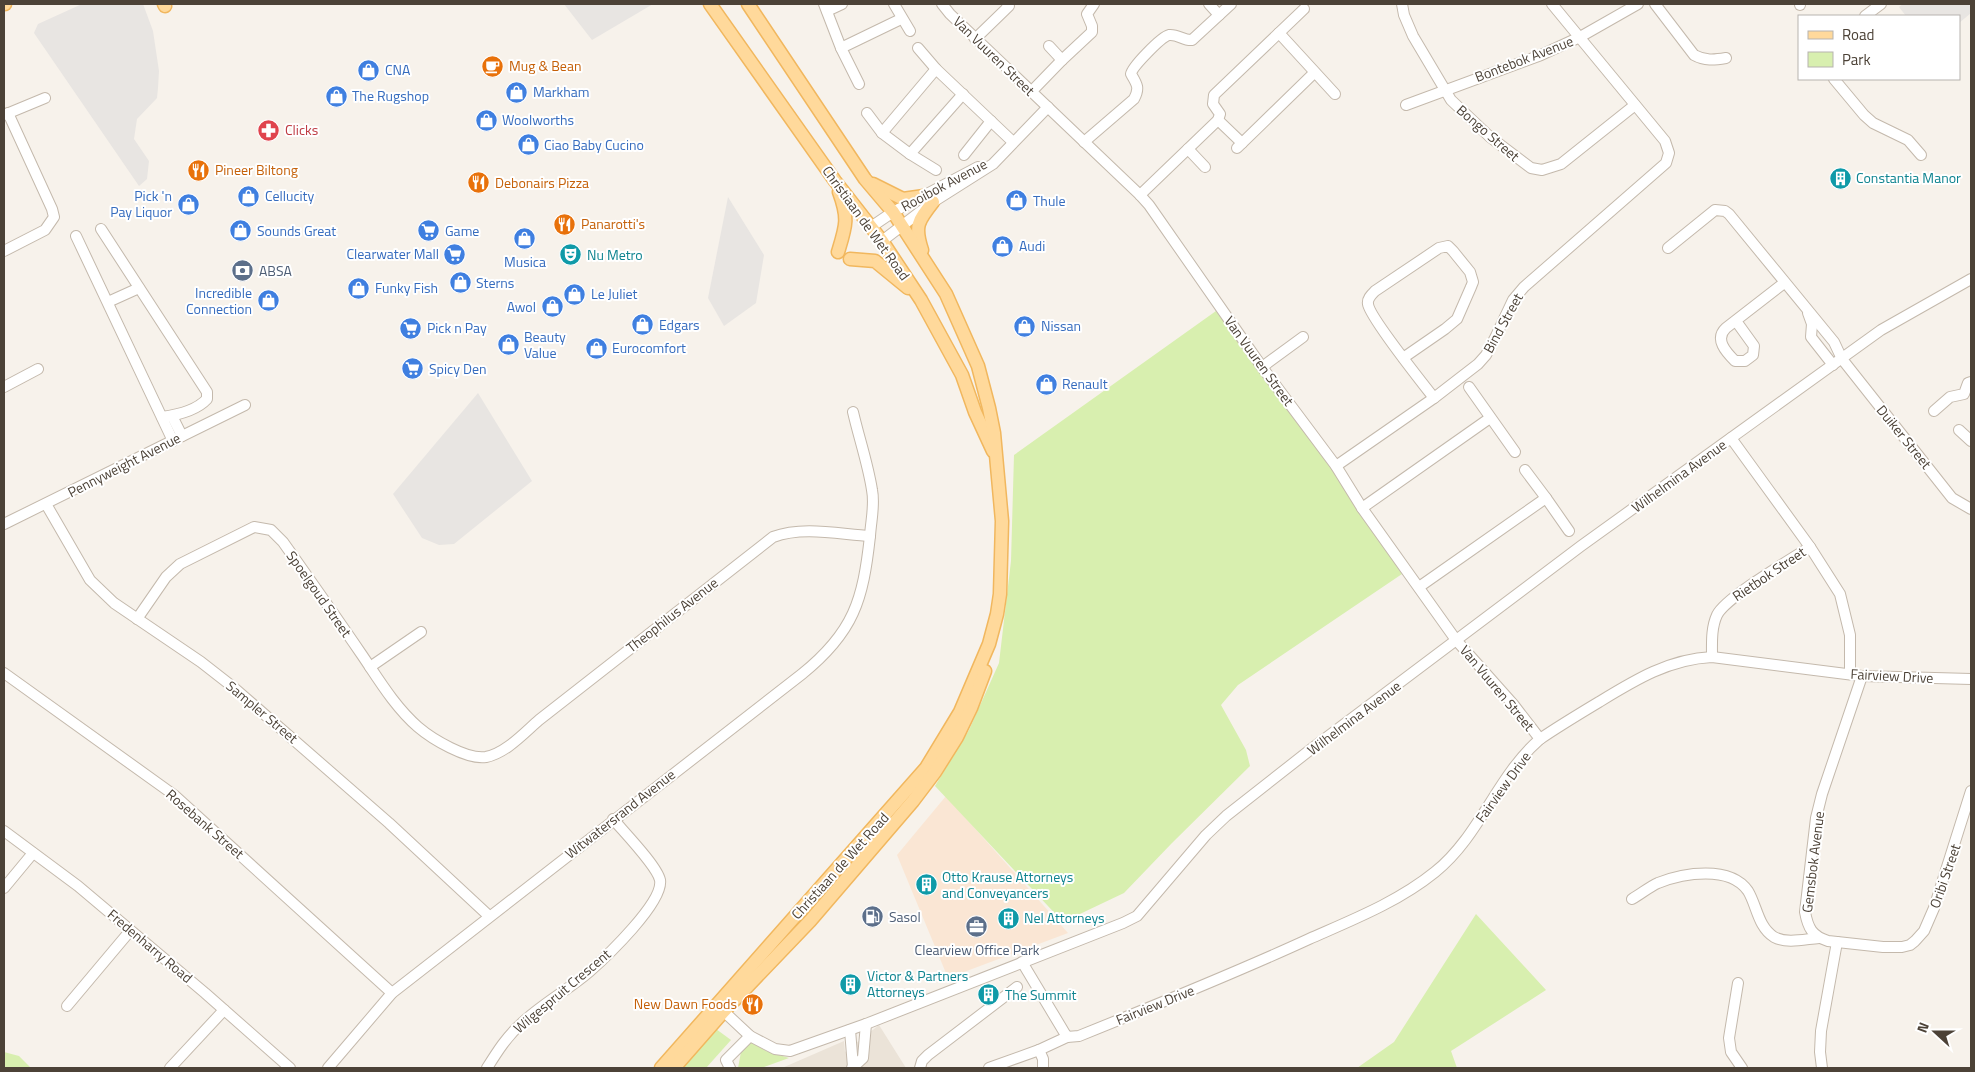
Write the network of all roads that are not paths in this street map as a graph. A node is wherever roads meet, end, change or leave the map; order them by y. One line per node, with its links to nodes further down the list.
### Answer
1 (710, 4): 55 (main road, Christiaan de Wet Road)
2 (748, 4): 54 (main road, Christiaan de Wet Road)
3 (842, 4): 14 (street)
4 (894, 4): 19 (street)
5 (1094, 4): 28 (street)
6 (1209, 4): 17 (street)
7 (1231, 4): 17 (street)
8 (1402, 4): 33 (street, Bongo Street)
9 (1552, 4): 22 (street)
10 (1638, 4): 22 (street, Bontebok Avenue)
11 (1655, 4): 27 (street)
12 (1881, 4): 18 (street)
13 (1009, 5): 23 (street)
14 (825, 7): 25 (street)
15 (944, 7): 23 (street, Van Vuuren Street)
16 (1304, 9): 21 (street)
17 (1220, 15): 47 (street)
18 (1866, 15)
19 (901, 19): 20 (street); 25 (street)
20 (910, 31)
21 (1279, 33): 30 (street); 43 (street)
22 (1580, 37): 33 (street, Bontebok Avenue); 39 (street)
23 (975, 38): 34 (street, Van Vuuren Street)
24 (1049, 46): 28 (street)
25 (841, 48): 32 (street)
26 (918, 48): 29 (street)
27 (1726, 58)
28 (1062, 60): 34 (street)
29 (936, 69): 35 (street); 45 (street)
30 (1314, 72): 36 (street); 43 (street)
31 (1835, 80): 51 (street)
32 (858, 84)
33 (1445, 89): 38 (street, Bontebok Avenue); 39 (street, Bongo Street)
34 (1031, 92): 40 (street, Van Vuuren Street)
35 (963, 94): 44 (street); 49 (street)
36 (1335, 94)
37 (45, 98): 42 (street)
38 (1406, 105)
39 (1634, 105): 84 (street, Bind Street)
40 (1048, 107): 46 (street, Rooibok Avenue); 47 (street, Van Vuuren Street)
41 (867, 113): 45 (street)
42 (6, 114): 65 (street)
43 (1218, 120): 48 (street)
44 (991, 121): 46 (street); 50 (street)
45 (882, 133): 49 (street)
46 (1012, 142): 57 (street, Rooibok Avenue)
47 (1084, 142): 56 (street, Van Vuuren Street)
48 (1188, 149): 52 (street); 56 (street)
49 (910, 154): 53 (street)
50 (964, 155)
51 (1921, 155)
52 (1205, 167)
53 (936, 170)
54 (865, 179): 57 (main road); 58 (main road, Christiaan de Wet Road)
55 (835, 181): 60 (main road, Christiaan de Wet Road); 66 (main road)
56 (1140, 195): 79 (street, Van Vuuren Street)
57 (928, 199): 58 (street, Rooibok Avenue); 59 (street, Rooibok Avenue); 68 (main road)
58 (892, 212): 59 (main road, Christiaan de Wet Road); 60 (street, Rooibok Avenue)
59 (902, 225): 63 (street, Rooibok Avenue); 68 (main road, Christiaan de Wet Road)
60 (871, 226): 63 (main road, Christiaan de Wet Road)
61 (101, 229): 71 (street)
62 (76, 236): 73 (street)
63 (882, 241): 72 (main road, Christiaan de Wet Road)
64 (1668, 248): 69 (street)
65 (4, 250)
66 (838, 252)
67 (850, 259): 72 (main road)
68 (924, 259): 95 (main road, Christiaan de Wet Road)
69 (1784, 283): 74 (street); 75 (street)
70 (1970, 284): 78 (street, Wilhelmina Avenue)
71 (139, 288): 73 (street); 88 (street)
72 (921, 300): 95 (main road, Christiaan de Wet Road)
73 (108, 302): 88 (street)
74 (1808, 312): 78 (street); 78 (street)
75 (1736, 321)
76 (1303, 337): 79 (street)
77 (1403, 358): 77 (street); 84 (street)
78 (1837, 362): 92 (street, Wilhelmina Avenue); 101 (street, Duiker Street)
79 (1262, 367): 96 (street, Van Vuuren Street)
80 (38, 369): 82 (street)
81 (1971, 382): 86 (street)
82 (4, 387)
83 (1469, 387): 89 (street)
84 (1434, 398): 96 (street, Bind Street)
85 (245, 405): 91 (street, Pennyweight Avenue)
86 (1934, 411)
87 (853, 412): 104 (street, Witwatersrand Avenue)
88 (167, 416): 91 (street)
89 (1490, 418): 94 (street); 100 (street)
90 (1959, 430): 93 (street)
91 (175, 434): 99 (street, Pennyweight Avenue)
92 (1731, 438): 105 (street); 109 (street, Wilhelmina Avenue)
93 (1971, 441)
94 (1515, 452)
95 (996, 458): 133 (main road, Christiaan de Wet Road)
96 (1336, 466): 100 (street, Van Vuuren Street)
97 (1525, 470): 98 (street)
98 (1546, 498): 103 (street); 106 (street)
99 (46, 504): 102 (street, Pennyweight Avenue); 107 (street, Sampler Street)
100 (1362, 508): 106 (street, Van Vuuren Street)
101 (1971, 509)
102 (4, 524)
103 (1569, 531)
104 (870, 536): 117 (street, Theophilus Avenue); 119 (street, Witwatersrand Avenue)
105 (1810, 546): 110 (street, Rietbok Street); 113 (street)
106 (1419, 587): 109 (street, Van Vuuren Street)
107 (137, 619): 111 (street, Spoelgoud Street); 124 (street, Sampler Street)
108 (421, 632): 111 (street)
109 (1456, 640): 116 (street, Van Vuuren Street); 128 (street, Wilhelmina Avenue)
110 (1712, 657): 113 (street, Fairview Drive); 116 (street, Fairview Drive)
111 (370, 667): 117 (street, Spoelgoud Street)
112 (4, 673): 131 (street, Rosebank Street)
113 (1850, 674): 114 (street, Fairview Drive)
114 (1862, 676): 115 (street, Fairview Drive); 126 (street, Gemsbok Avenue)
115 (1971, 679)
116 (1540, 739): 138 (street, Fairview Drive)
117 (495, 754)
118 (1971, 791): 127 (street, Oribi Street)
119 (613, 819): 124 (street, Witwatersrand Avenue); 144 (street, Wilgespruit Crescent)
120 (4, 831): 121 (street, Fredenharry Road)
121 (33, 853): 122 (street); 125 (street, Fredenharry Road)
122 (4, 888)
123 (1632, 899): 126 (street)
124 (489, 916): 131 (street, Witwatersrand Avenue)
125 (130, 931): 132 (street); 134 (street, Fredenharry Road)
126 (1819, 938): 127 (street)
127 (1837, 942): 152 (street)
128 (1022, 962): 135 (street, Wilhelmina Avenue); 138 (street)
129 (1738, 983): 151 (street)
130 (1017, 987): 148 (street)
131 (392, 993): 143 (street, Witwatersrand Avenue)
132 (67, 1006)
133 (720, 1008): 137 (street, Wilhelmina Avenue); 145 (main road, Christiaan de Wet Road); 146 (main road, Christiaan de Wet Road)
134 (224, 1010): 141 (street); 142 (street, Fredenharry Road)
135 (866, 1024): 136 (street, Wilhelmina Avenue); 140 (street)
136 (850, 1030): 137 (street, Wilhelmina Avenue); 140 (street)
137 (750, 1036): 147 (street)
138 (1067, 1037): 139 (street, Fairview Drive)
139 (1039, 1050): 149 (street, Fairview Drive); 150 (street)
140 (852, 1067)
141 (170, 1068)
142 (290, 1068)
143 (328, 1068)
144 (487, 1068)
145 (661, 1068)
146 (674, 1068)
147 (730, 1068)
148 (920, 1068)
149 (989, 1068)
150 (1043, 1068)
151 (1742, 1068)
152 (1822, 1068)

